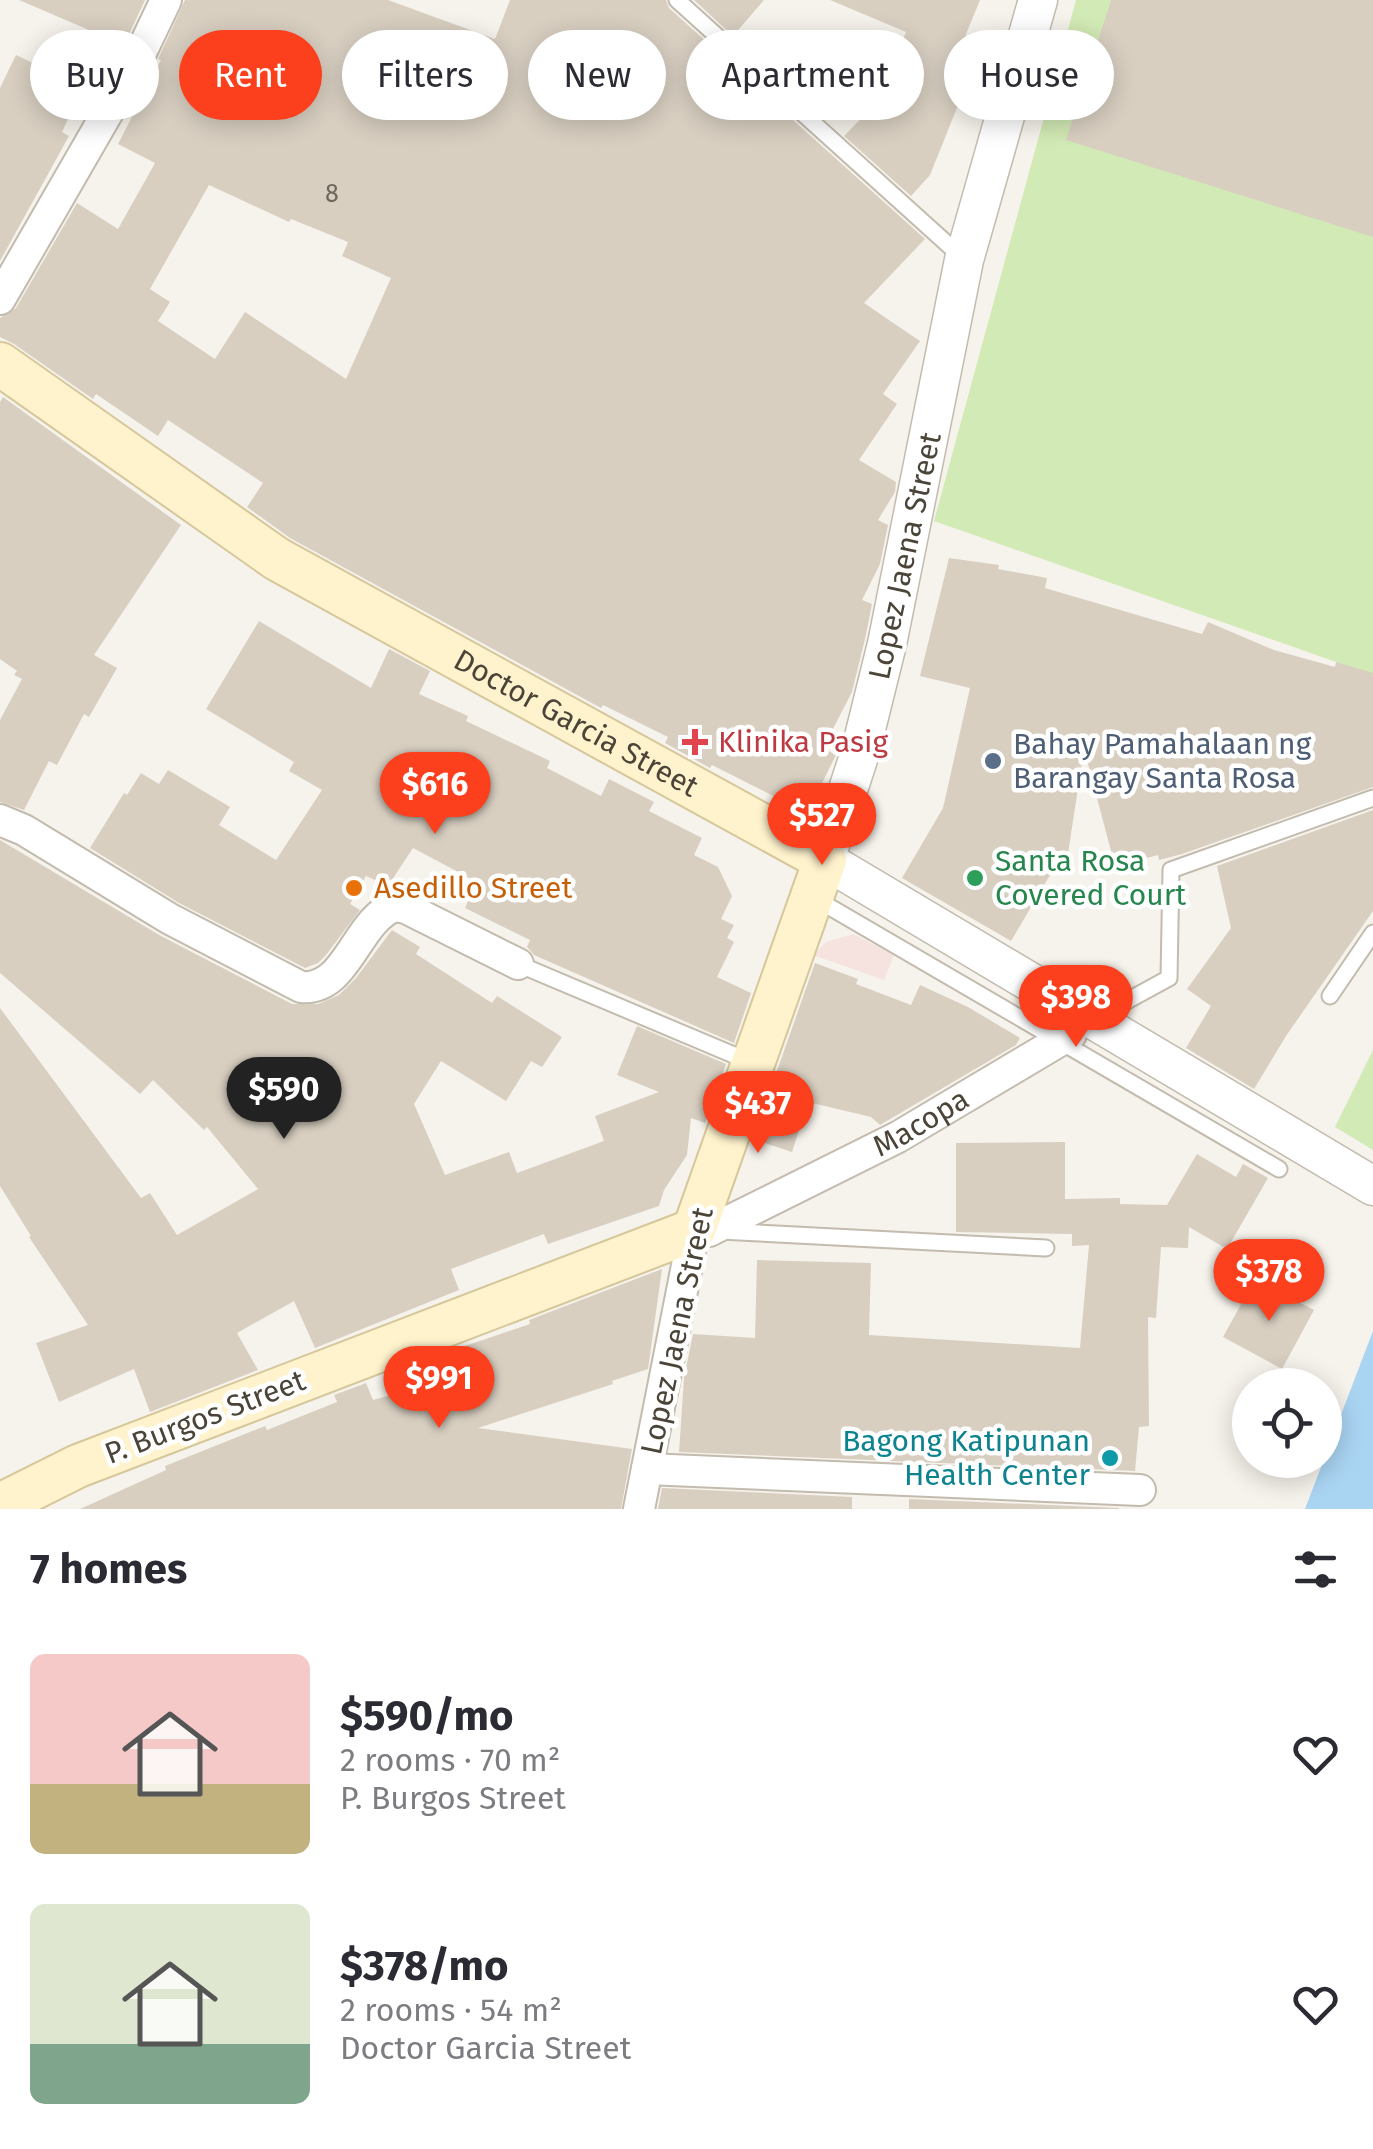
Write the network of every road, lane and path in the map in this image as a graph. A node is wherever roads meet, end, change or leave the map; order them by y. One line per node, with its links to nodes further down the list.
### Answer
1 (166, 0): 5 (street)
2 (677, 0): 4 (lane)
3 (1038, 0): 4 (street, Lopez Jaena Street)
4 (964, 260): 10 (street, Lopez Jaena Street)
5 (0, 300)
6 (0, 364): 9 (main road, Doctor Garcia Street)
7 (1373, 798): 15 (lane)
8 (0, 820): 13 (street)
9 (752, 820): 10 (main road, Doctor Garcia Street); 12 (main road)
10 (818, 879): 12 (main road, Lopez Jaena Street); 16 (lane); 18 (street, Doctor Garcia Street)
11 (1373, 933): 14 (lane)
12 (794, 948): 17 (main road, Lopez Jaena Street)
13 (518, 964): 17 (lane)
14 (1330, 996)
15 (1125, 1002)
16 (1066, 1038): 18 (lane); 20 (street, Macopa)
17 (752, 1063): 20 (main road, Lopez Jaena Street)
18 (1294, 1160): 19 (street, Doctor Garcia Street)
19 (1373, 1186)
20 (702, 1230): 21 (lane); 22 (street, Lopez Jaena Street); 24 (main road, P. Burgos Street)
21 (1046, 1248)
22 (647, 1469): 23 (street); 25 (street, Lopez Jaena Street)
23 (1140, 1490)
24 (0, 1505)
25 (640, 1509)

